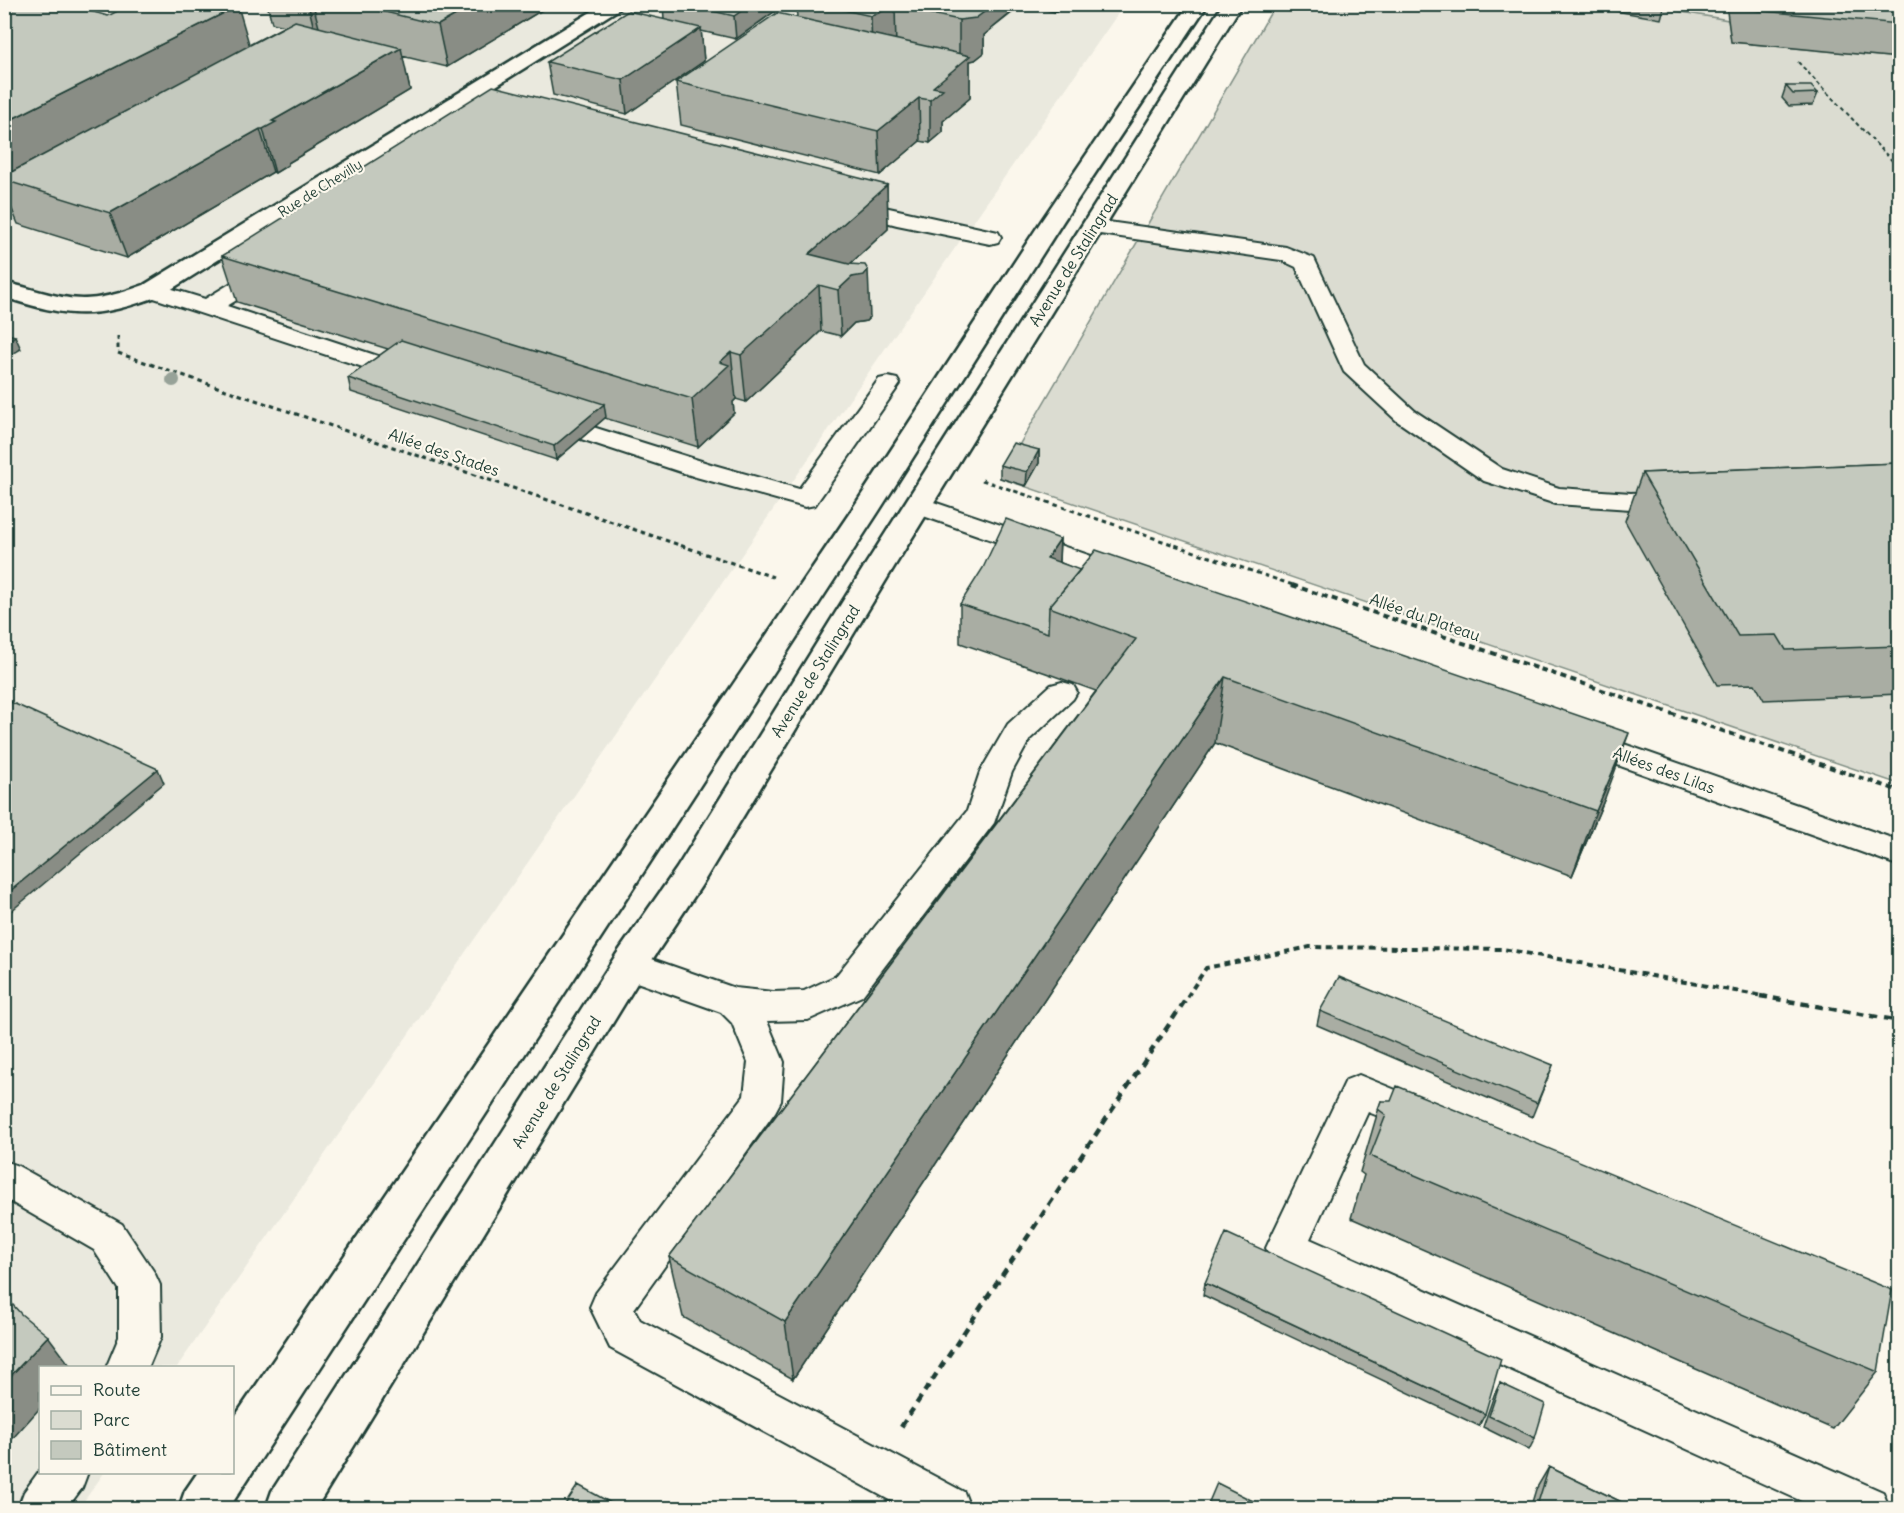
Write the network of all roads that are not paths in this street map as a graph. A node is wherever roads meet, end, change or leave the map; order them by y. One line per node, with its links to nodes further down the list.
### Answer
1 (80, 4): 5 (main road)
2 (618, 4): 11 (main road, Rue de Chevilly)
3 (1199, 4): 27 (main road)
4 (1233, 4): 7 (main road, Avenue de Stalingrad)
5 (4, 26)
6 (827, 199): 8 (lane)
7 (1094, 227): 16 (lane); 17 (main road, Avenue de Stalingrad)
8 (990, 237)
9 (288, 259): 12 (lane)
10 (4, 289): 11 (main road, Rue de Chevilly)
11 (153, 290): 12 (lane)
12 (208, 308): 13 (lane)
13 (384, 366)
14 (888, 384): 15 (lane)
15 (587, 433)
16 (1702, 497)
17 (919, 506): 18 (lane); 22 (main road, Avenue de Stalingrad)
18 (1156, 588)
19 (1062, 692): 23 (lane)
20 (1550, 729): 21 (lane, Allées des Lilas)
21 (1899, 854)
22 (629, 965): 23 (lane); 32 (main road, Avenue de Stalingrad)
23 (734, 1002): 33 (lane)
24 (1456, 1132): 34 (lane)
25 (4, 1178): 26 (lane)
26 (128, 1366)
27 (234, 1459)
28 (65, 1474): 30 (lane)
29 (225, 1474): 31 (main road)
30 (40, 1509)
31 (202, 1509)
32 (289, 1509)
33 (948, 1509)
34 (1868, 1509)

